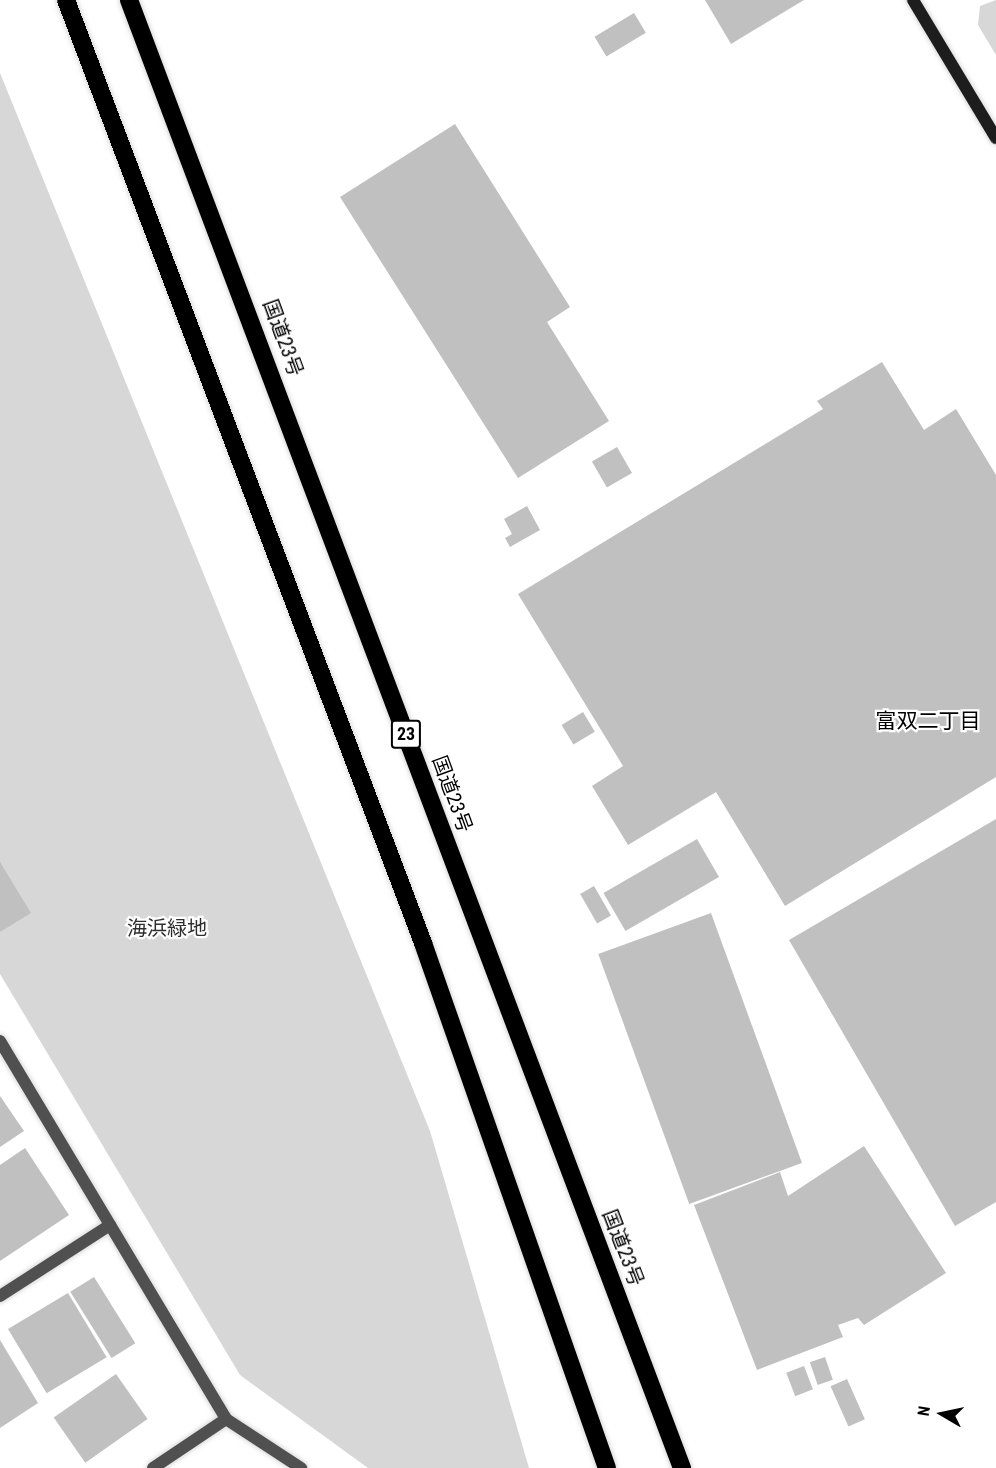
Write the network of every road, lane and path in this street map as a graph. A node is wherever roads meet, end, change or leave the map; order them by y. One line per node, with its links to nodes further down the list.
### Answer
1 (66, 0): 11 (highway)
2 (129, 0): 12 (highway, 国道23号 / 23)
3 (913, 0): 4 (street)
4 (996, 138)
5 (0, 1041): 6 (street)
6 (110, 1225): 7 (street); 8 (street)
7 (0, 1296)
8 (226, 1419): 9 (street); 10 (street)
9 (153, 1468)
10 (301, 1468)
11 (607, 1468)
12 (682, 1468)

